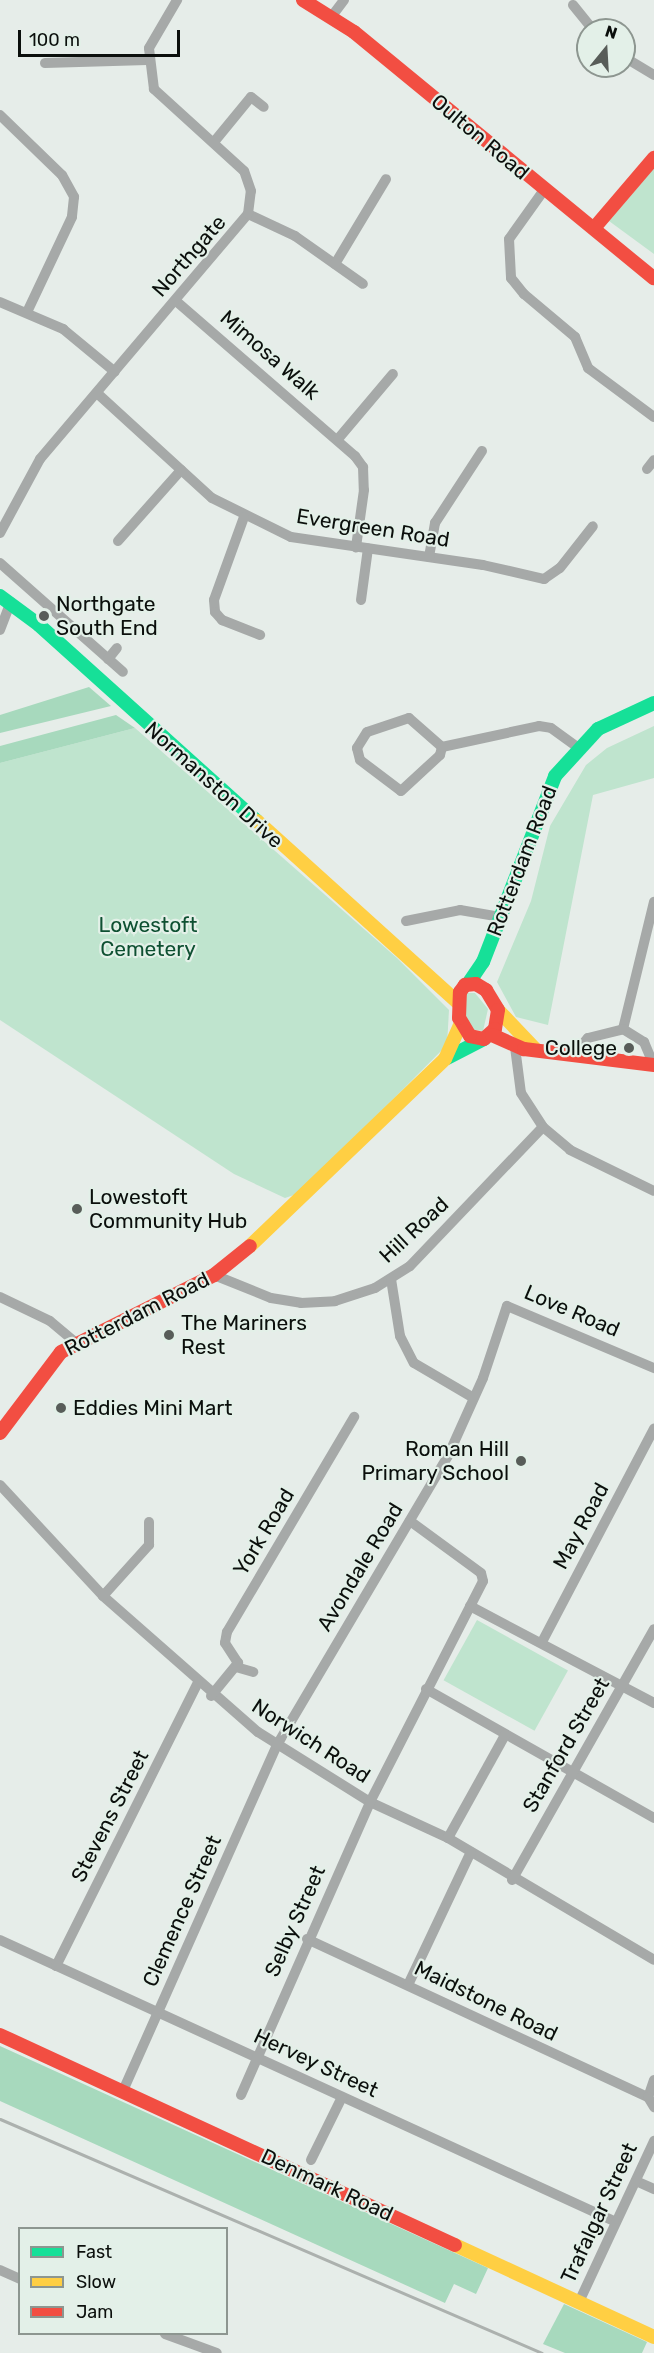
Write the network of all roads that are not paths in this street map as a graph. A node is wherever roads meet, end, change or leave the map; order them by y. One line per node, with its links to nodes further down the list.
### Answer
1 (177, 0): 7 (street)
2 (303, 0): 5 (street, Oulton Road)
3 (344, 0): 5 (street)
4 (573, 6): 6 (street)
5 (332, 16): 16 (street, Oulton Road)
6 (583, 18)
7 (147, 60): 8 (street); 13 (street, Northgate)
8 (45, 63)
9 (636, 64): 10 (street)
10 (654, 75)
11 (264, 107): 13 (street)
12 (0, 115): 24 (street)
13 (214, 142): 17 (street, Northgate)
14 (654, 158): 18 (street)
15 (386, 179): 19 (street)
16 (544, 190): 18 (street, Oulton Road); 28 (street)
17 (248, 214): 19 (street); 22 (street, Northgate)
18 (595, 227): 20 (street, Oulton Road)
19 (335, 264): 21 (street)
20 (654, 278)
21 (363, 284)
22 (176, 301): 25 (street, Northgate); 29 (street, Mimosa Walk)
23 (0, 302): 24 (street)
24 (28, 310): 25 (street)
25 (115, 372): 27 (street, Northgate)
26 (393, 374): 29 (street)
27 (98, 394): 32 (street, Evergreen Road); 36 (street, Northgate)
28 (654, 417)
29 (338, 440): 38 (street, Mimosa Walk)
30 (482, 451): 39 (street)
31 (654, 460): 33 (street)
32 (181, 470): 34 (street, Evergreen Road); 37 (street)
33 (646, 470)
34 (244, 517): 38 (street, Evergreen Road); 44 (street)
35 (593, 526): 39 (street, Evergreen Road)
36 (0, 533)
37 (118, 542)
38 (362, 547): 39 (street, Evergreen Road); 42 (street, Mimosa Walk)
39 (429, 557)
40 (0, 563): 46 (street)
41 (6, 599): 43 (street); 55 (street, Normanston Drive)
42 (361, 600)
43 (0, 630)
44 (260, 635)
45 (117, 648): 46 (street)
46 (108, 659): 47 (street)
47 (123, 672)
48 (654, 703): 50 (street, Rotterdam Road)
49 (442, 747): 49 (street); 50 (street)
50 (577, 747): 52 (street, Rotterdam Road)
51 (654, 902): 61 (street)
52 (501, 917): 53 (street); 54 (street, Rotterdam Road)
53 (406, 921)
54 (483, 962): 56 (street, Rotterdam Road); 57 (street, Rotterdam Road)
55 (428, 973): 56 (street, Normanston Drive); 58 (street, Normanston Drive)
56 (467, 985): 57 (street); 58 (street)
57 (486, 990): 59 (street)
58 (457, 1002): 60 (street)
59 (498, 1010): 62 (street); 64 (street)
60 (460, 1025): 62 (street); 66 (street, Rotterdam Road)
61 (623, 1029): 65 (street); 67 (street)
62 (488, 1036): 63 (street); 66 (street, Rotterdam Road)
63 (514, 1047): 64 (street); 68 (street)
64 (536, 1050): 65 (street); 68 (street)
65 (574, 1055): 67 (street)
66 (445, 1059): 71 (street, Rotterdam Road)
67 (654, 1065)
68 (515, 1072): 69 (street)
69 (543, 1127): 70 (street); 72 (street, Hill Road)
70 (654, 1191)
71 (214, 1275): 72 (street, Hill Road); 75 (street, Rotterdam Road)
72 (391, 1279): 77 (street)
73 (0, 1297): 75 (street)
74 (507, 1306): 76 (street, Love Road); 77 (street, Avondale Road)
75 (75, 1342): 80 (street, Rotterdam Road)
76 (654, 1368)
77 (472, 1397): 82 (street, Avondale Road)
78 (354, 1417): 88 (street, York Road)
79 (654, 1429): 87 (street, May Road)
80 (0, 1433)
81 (0, 1485): 84 (street, Norwich Road)
82 (410, 1521): 85 (street, Selby Street); 96 (street, Avondale Road)
83 (149, 1522): 84 (street)
84 (103, 1596): 90 (street, Norwich Road)
85 (470, 1606): 87 (street); 92 (street, Selby Street)
86 (654, 1629): 91 (street, Stanford Street)
87 (542, 1642): 91 (street)
88 (236, 1667): 89 (street); 93 (street)
89 (253, 1672)
90 (198, 1683): 93 (street, Norwich Road); 106 (street, Stevens Street)
91 (624, 1685): 94 (street); 97 (street, Stanford Street)
92 (426, 1689): 95 (street); 98 (street, Selby Street)
93 (211, 1696): 96 (street, Norwich Road)
94 (654, 1703)
95 (505, 1735): 97 (street); 100 (street)
96 (277, 1745): 98 (street, Norwich Road); 108 (street, Clemence Street)
97 (573, 1772): 99 (street); 102 (street, Stanford Street)
98 (370, 1802): 100 (street, Norwich Road); 103 (street, Selby Street)
99 (654, 1818)
100 (448, 1838): 101 (street, Norwich Road)
101 (471, 1852): 102 (street, Norwich Road); 107 (street)
102 (512, 1880): 105 (street, Norwich Road)
103 (307, 1939): 107 (street, Maidstone Road); 110 (street, Selby Street)
104 (0, 1940): 106 (street, Hervey Street)
105 (654, 1960)
106 (57, 1966): 108 (street, Hervey Street)
107 (408, 1985): 115 (street, Maidstone Road)
108 (158, 2012): 110 (street, Hervey Street); 112 (street, Clemence Street)
109 (0, 2035): 112 (street, Denmark Road)
110 (257, 2057): 113 (street, Selby Street); 114 (street, Hervey Street)
111 (654, 2080): 115 (street)
112 (122, 2093): 123 (street, Denmark Road)
113 (241, 2095)
114 (342, 2097): 117 (street); 120 (street, Hervey Street)
115 (651, 2102)
116 (654, 2141): 118 (street, Trafalgar Street)
117 (311, 2160)
118 (636, 2181): 119 (street); 120 (street, Trafalgar Street)
119 (654, 2189)
120 (616, 2222): 123 (street, Trafalgar Street)
121 (0, 2270): 122 (street)
122 (18, 2278)
123 (579, 2302): 125 (street, Denmark Road)
124 (168, 2335): 126 (street)
125 (654, 2337)
126 (217, 2353)

